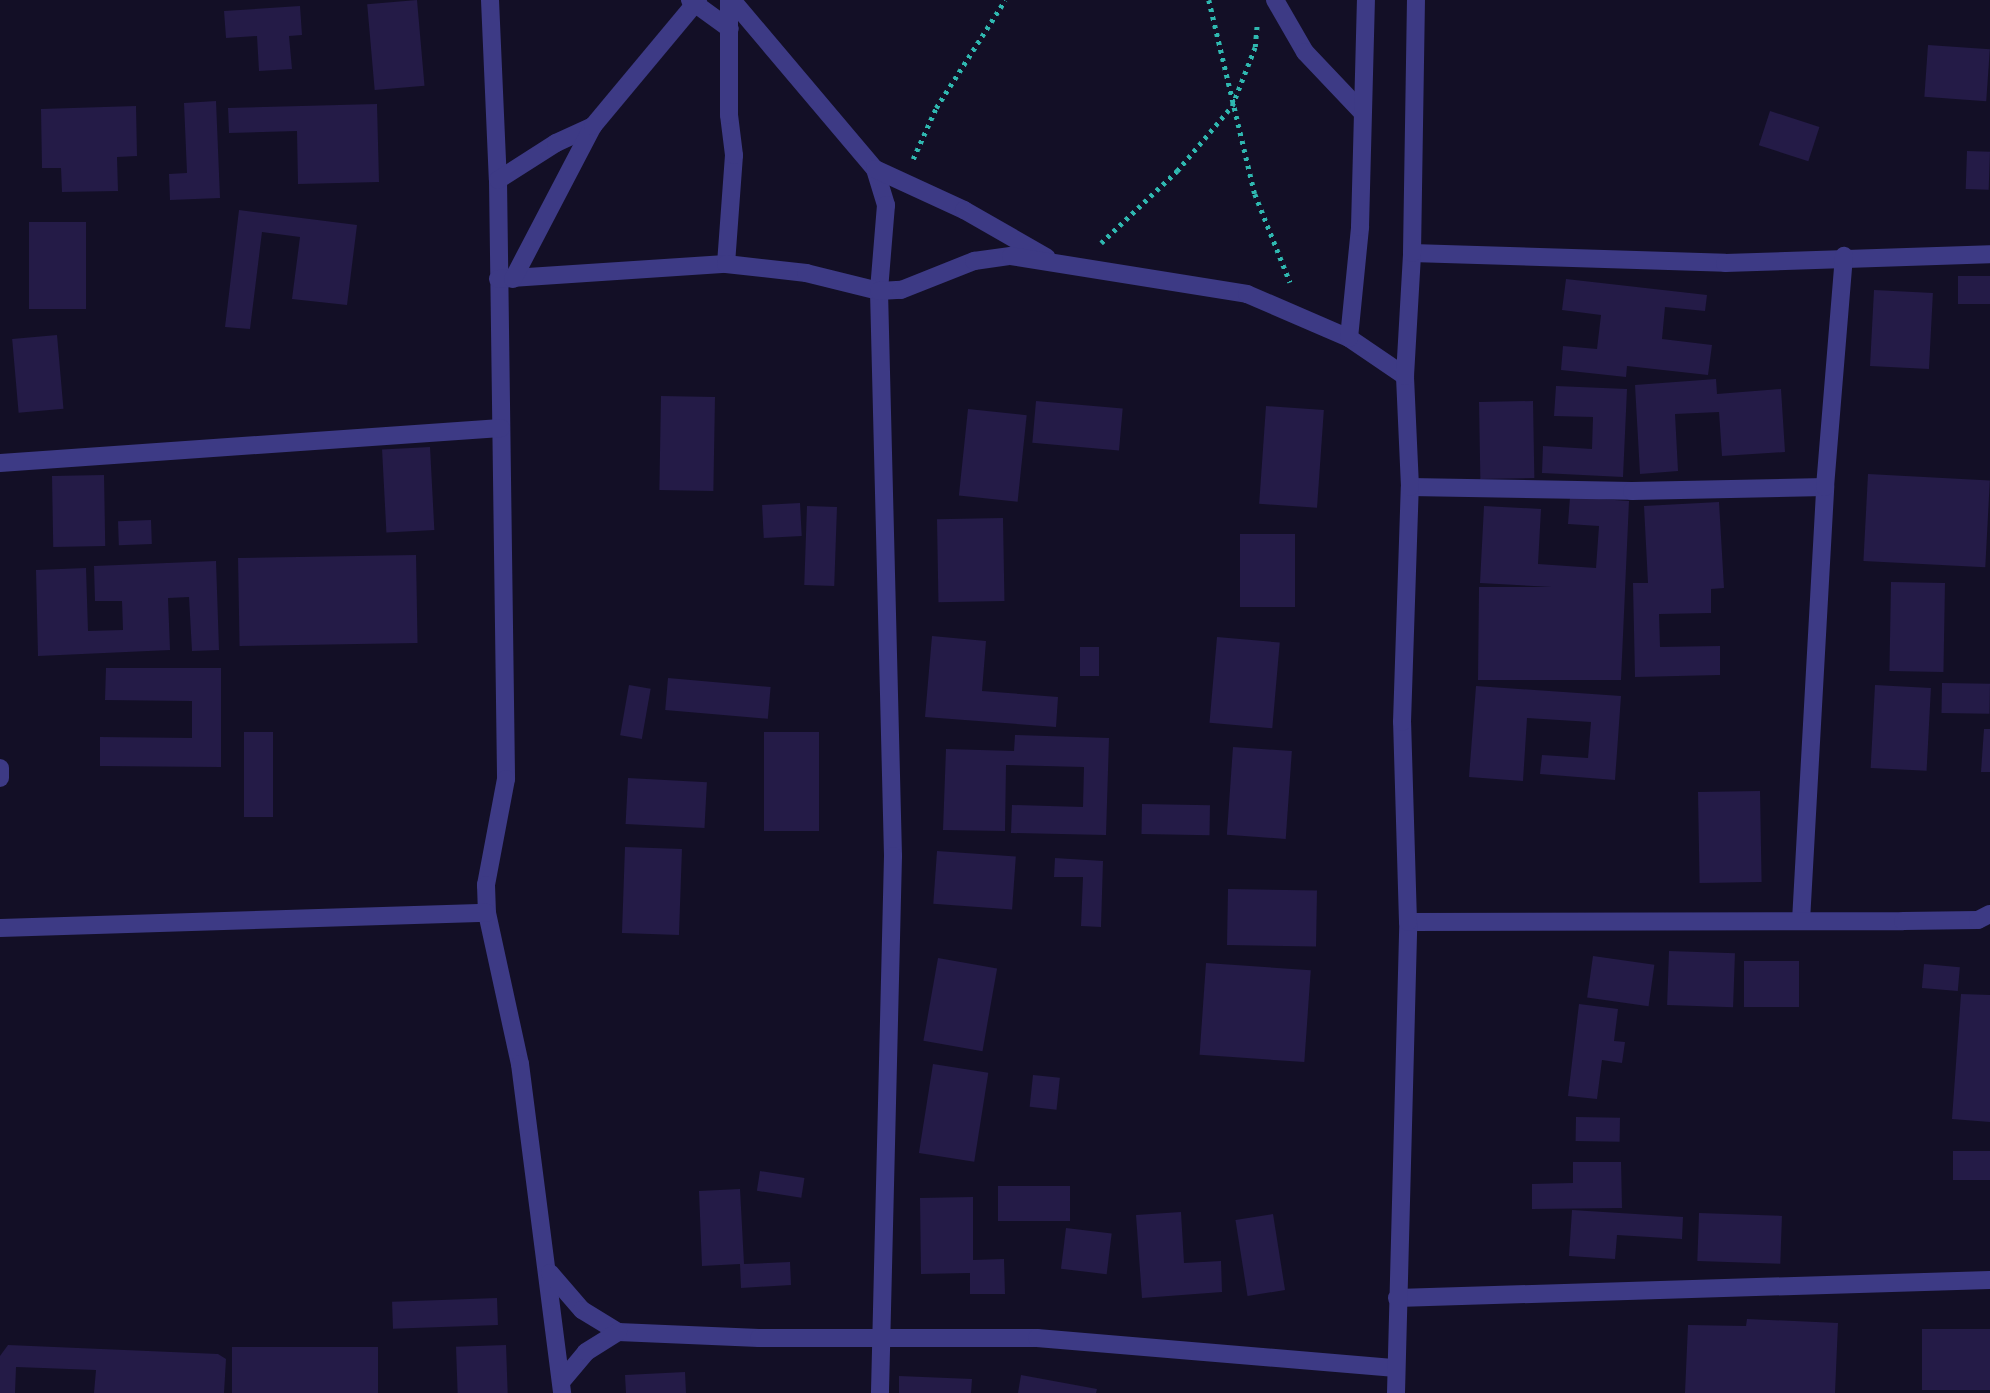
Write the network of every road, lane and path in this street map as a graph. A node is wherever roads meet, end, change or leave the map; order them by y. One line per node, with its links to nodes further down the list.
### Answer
1 (490, 0): 15 (street)
2 (730, 0): 10 (street); 14 (street)
3 (1005, 0): 16 (path)
4 (1209, 0): 11 (path)
5 (1275, 0): 12 (street)
6 (1366, 0): 12 (street)
7 (1416, 0): 17 (street)
8 (694, 1): 10 (street); 13 (street)
9 (1259, 12): 11 (path)
10 (730, 29): 21 (street)
11 (1232, 106): 22 (path); 25 (path)
12 (1362, 112): 26 (street)
13 (593, 126): 15 (street); 23 (street)
14 (875, 169): 16 (street); 24 (street)
15 (498, 180): 23 (street)
16 (904, 182): 20 (street)
17 (1412, 253): 19 (street); 27 (street)
18 (1990, 254): 19 (street)
19 (1843, 256): 31 (street)
20 (1055, 262): 22 (street); 24 (street)
21 (726, 264): 23 (street); 24 (street)
22 (1083, 266): 25 (street)
23 (506, 279): 28 (street)
24 (879, 291): 43 (street)
25 (1304, 315): 26 (street)
26 (1349, 338): 27 (street)
27 (1405, 376): 30 (street)
28 (501, 428): 29 (street); 34 (street)
29 (0, 463)
30 (1410, 487): 31 (street); 37 (street)
31 (1825, 487): 35 (street)
32 (0, 768): 33 (street)
33 (0, 778)
34 (487, 913): 38 (street); 39 (street)
35 (1801, 921): 36 (street); 37 (street)
36 (1986, 921)
37 (1408, 922): 41 (street)
38 (0, 928)
39 (548, 1271): 42 (street); 45 (street)
40 (1990, 1280): 41 (street)
41 (1397, 1298): 44 (street)
42 (618, 1332): 43 (street); 45 (street)
43 (883, 1338): 44 (street); 46 (street)
44 (1396, 1368): 47 (street)
45 (561, 1388)
46 (880, 1393)
47 (1396, 1393)

